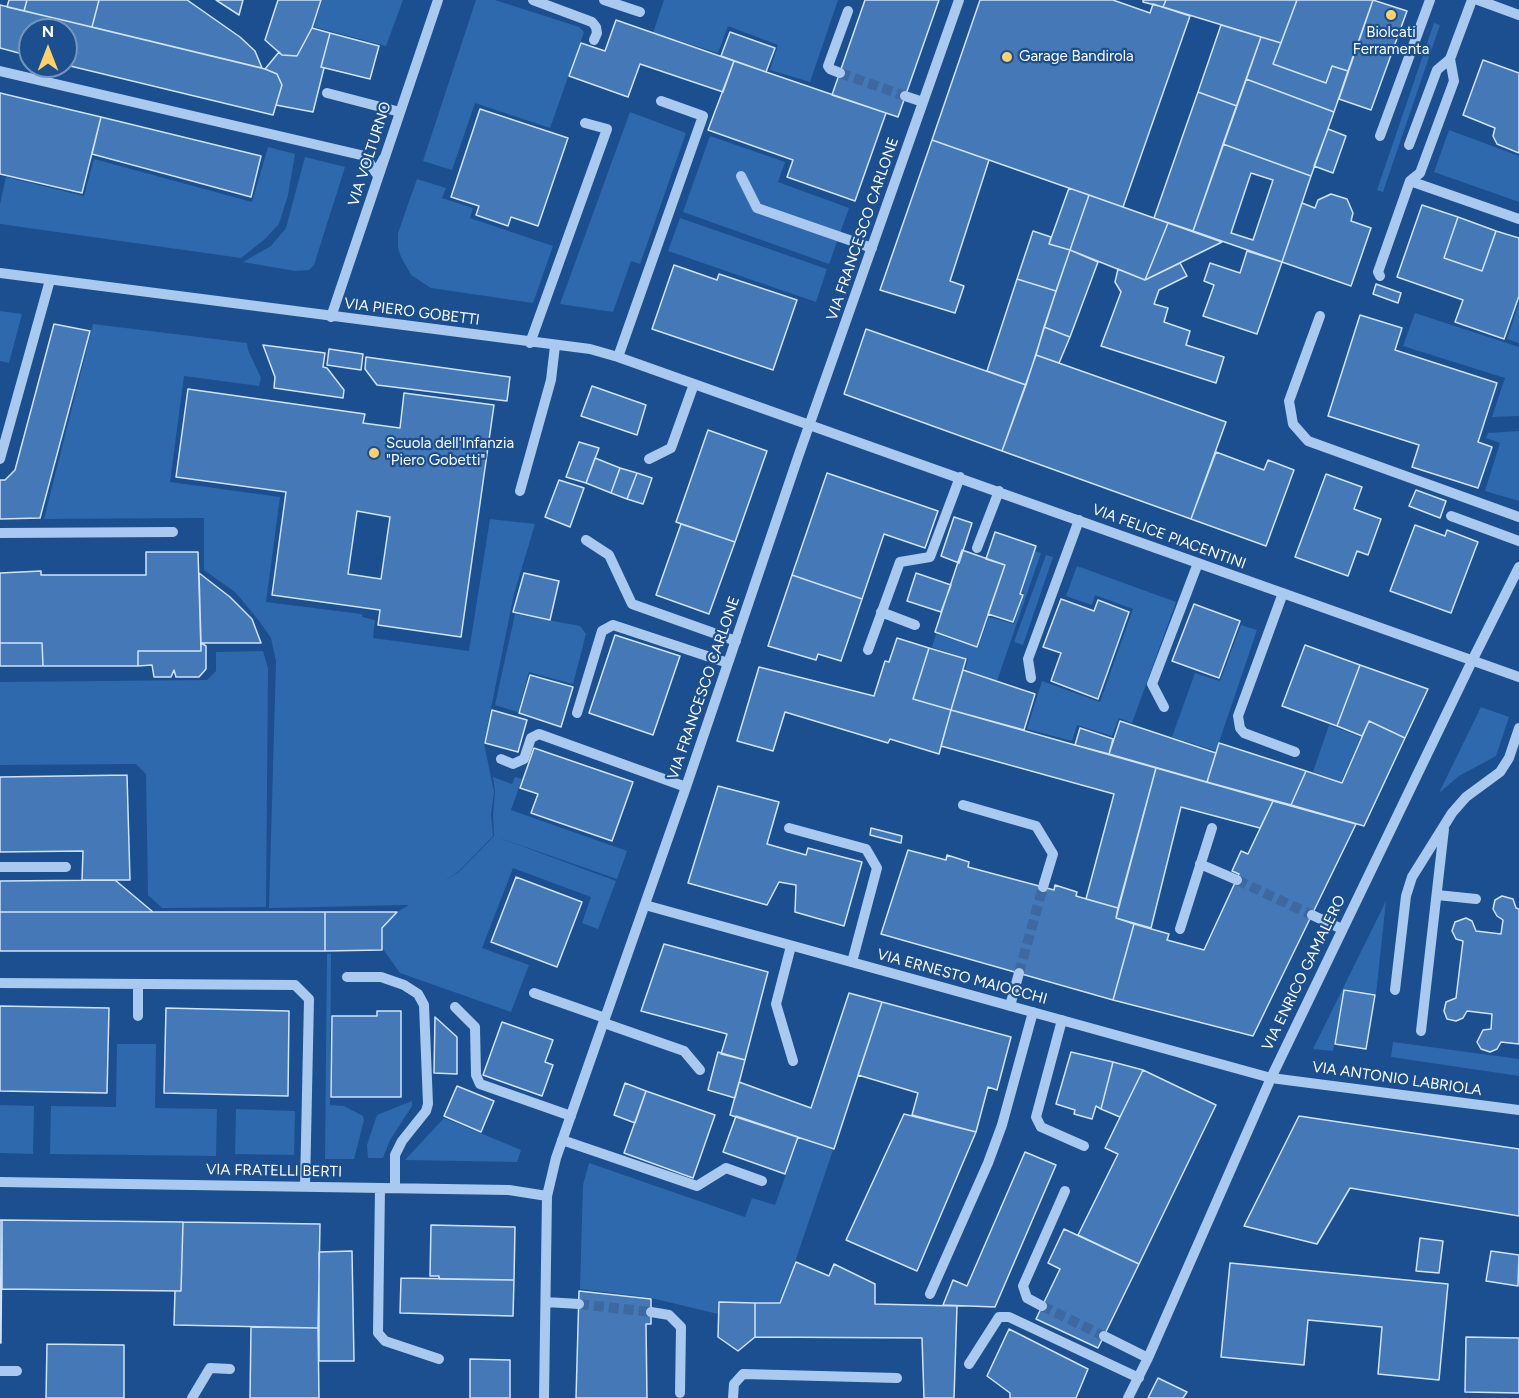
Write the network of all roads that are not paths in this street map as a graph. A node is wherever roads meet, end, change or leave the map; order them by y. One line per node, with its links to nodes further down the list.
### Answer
1 (438, 0): 19 (street, VIA VOLTURNO)
2 (533, 0): 11 (street)
3 (604, 0): 9 (street)
4 (959, 0): 18 (street, VIA FRANCESCO CARLONE)
5 (1430, 0): 21 (street)
6 (1472, 0): 12 (street)
7 (1478, 0): 10 (street)
8 (848, 11): 14 (street)
9 (640, 12)
10 (1519, 15)
11 (594, 40)
12 (1450, 59): 22 (street); 25 (street)
13 (0, 71): 23 (street)
14 (840, 73)
15 (327, 93): 19 (street)
16 (906, 96): 18 (street)
17 (661, 101): 35 (street)
18 (923, 102): 27 (street, VIA FRANCESCO CARLONE)
19 (400, 112): 23 (street, VIA VOLTURNO)
20 (585, 123): 33 (street)
21 (1380, 136)
22 (1409, 145)
23 (384, 158): 32 (street, VIA VOLTURNO)
24 (741, 176): 27 (street)
25 (1410, 181): 26 (street); 29 (street)
26 (1519, 219)
27 (872, 248): 37 (street, VIA FRANCESCO CARLONE)
28 (0, 273): 30 (street, VIA PIERO GOBETTI)
29 (1380, 276)
30 (50, 280): 32 (street, VIA PIERO GOBETTI); 38 (street)
31 (1320, 316): 44 (street)
32 (330, 317): 33 (street, VIA PIERO GOBETTI)
33 (530, 343): 34 (street, VIA PIERO GOBETTI)
34 (555, 346): 35 (street, VIA PIERO GOBETTI); 41 (street)
35 (618, 357): 36 (street, VIA PIERO GOBETTI)
36 (694, 384): 37 (street, VIA PIERO GOBETTI); 39 (street)
37 (810, 424): 40 (street, VIA FELICE PIACENTINI); 56 (street, VIA FRANCESCO CARLONE)
38 (0, 459)
39 (650, 459)
40 (960, 477): 42 (street, VIA FELICE PIACENTINI); 54 (street)
41 (520, 491)
42 (999, 491): 45 (street, VIA FELICE PIACENTINI); 50 (street)
43 (1451, 516): 49 (street)
44 (1519, 517)
45 (1079, 520): 51 (street, VIA FELICE PIACENTINI); 61 (street)
46 (173, 532): 47 (street)
47 (0, 533)
48 (586, 540): 56 (street)
49 (1519, 541)
50 (977, 548)
51 (1198, 563): 53 (street, VIA FELICE PIACENTINI); 62 (street)
52 (1519, 567): 58 (street, VIA ENRICO GAMALERO)
53 (1283, 593): 58 (street, VIA FELICE PIACENTINI); 65 (street)
54 (881, 612): 55 (street); 57 (street)
55 (915, 625)
56 (736, 641): 59 (street, VIA FRANCESCO CARLONE)
57 (868, 650)
58 (1472, 661): 60 (street, VIA FELICE PIACENTINI); 82 (street, VIA ENRICO GAMALERO)
59 (728, 663): 63 (street); 67 (street, VIA FRANCESCO CARLONE)
60 (1519, 677)
61 (1031, 678)
62 (1164, 707)
63 (577, 713)
64 (1519, 728): 69 (street)
65 (1295, 752)
66 (501, 759): 67 (street)
67 (686, 787): 79 (street, VIA FRANCESCO CARLONE)
68 (963, 805): 76 (street)
69 (1445, 827): 77 (street); 89 (street)
70 (789, 828): 84 (street)
71 (1212, 828): 72 (street)
72 (1200, 864): 75 (street); 81 (street)
73 (0, 867): 74 (street)
74 (66, 867)
75 (1237, 880)
76 (1044, 887)
77 (1437, 895): 78 (street); 97 (street)
78 (1476, 899)
79 (645, 905): 83 (street, VIA ERNESTO MAIOCCHI); 95 (street, VIA FRANCESCO CARLONE)
80 (1312, 915): 82 (street)
81 (1180, 929)
82 (1342, 929): 100 (street, VIA ENRICO GAMALERO)
83 (791, 946): 84 (street, VIA ERNESTO MAIOCCHI); 98 (street)
84 (852, 962): 91 (street, VIA ERNESTO MAIOCCHI)
85 (1019, 973): 91 (street)
86 (347, 977): 109 (street)
87 (0, 983): 88 (street)
88 (138, 984): 94 (street); 107 (street)
89 (1395, 990)
90 (534, 993): 95 (street)
91 (1010, 1006): 93 (street, VIA ERNESTO MAIOCCHI)
92 (455, 1007): 102 (street)
93 (1033, 1012): 96 (street, VIA ERNESTO MAIOCCHI); 112 (street)
94 (138, 1016)
95 (605, 1020): 99 (street); 102 (street, VIA FRANCESCO CARLONE)
96 (1062, 1020): 100 (street, VIA ERNESTO MAIOCCHI); 104 (street)
97 (1421, 1032)
98 (793, 1061)
99 (699, 1070)
100 (1271, 1078): 101 (street, VIA ANTONIO LABRIOLA); 118 (street, VIA ENRICO GAMALERO)
101 (1519, 1110)
102 (571, 1116): 103 (street, VIA FRANCESCO CARLONE)
103 (562, 1140): 105 (street); 111 (street, VIA FRANCESCO CARLONE)
104 (1084, 1146)
105 (762, 1181)
106 (0, 1182): 107 (street, VIA FRATELLI BERTI)
107 (306, 1187): 108 (street, VIA FRATELLI BERTI)
108 (380, 1188): 109 (street, VIA FRATELLI BERTI); 119 (street)
109 (395, 1188): 111 (street, VIA FRATELLI BERTI)
110 (1065, 1191): 115 (street)
111 (547, 1196): 113 (street, VIA FRANCESCO CARLONE)
112 (930, 1294)
113 (546, 1302): 114 (street); 128 (street, VIA FRANCESCO CARLONE)
114 (579, 1304)
115 (1042, 1306)
116 (651, 1312): 126 (street)
117 (1104, 1336): 118 (street)
118 (1148, 1358): 125 (street, VIA ENRICO GAMALERO)
119 (439, 1359)
120 (969, 1364): 125 (street)
121 (230, 1369): 127 (street)
122 (0, 1371): 123 (street)
123 (17, 1371)
124 (897, 1378): 129 (street)
125 (1138, 1378): 130 (street, VIA ENRICO GAMALERO)
126 (680, 1393)
127 (192, 1398)
128 (544, 1398)
129 (734, 1398)
130 (1128, 1398)

